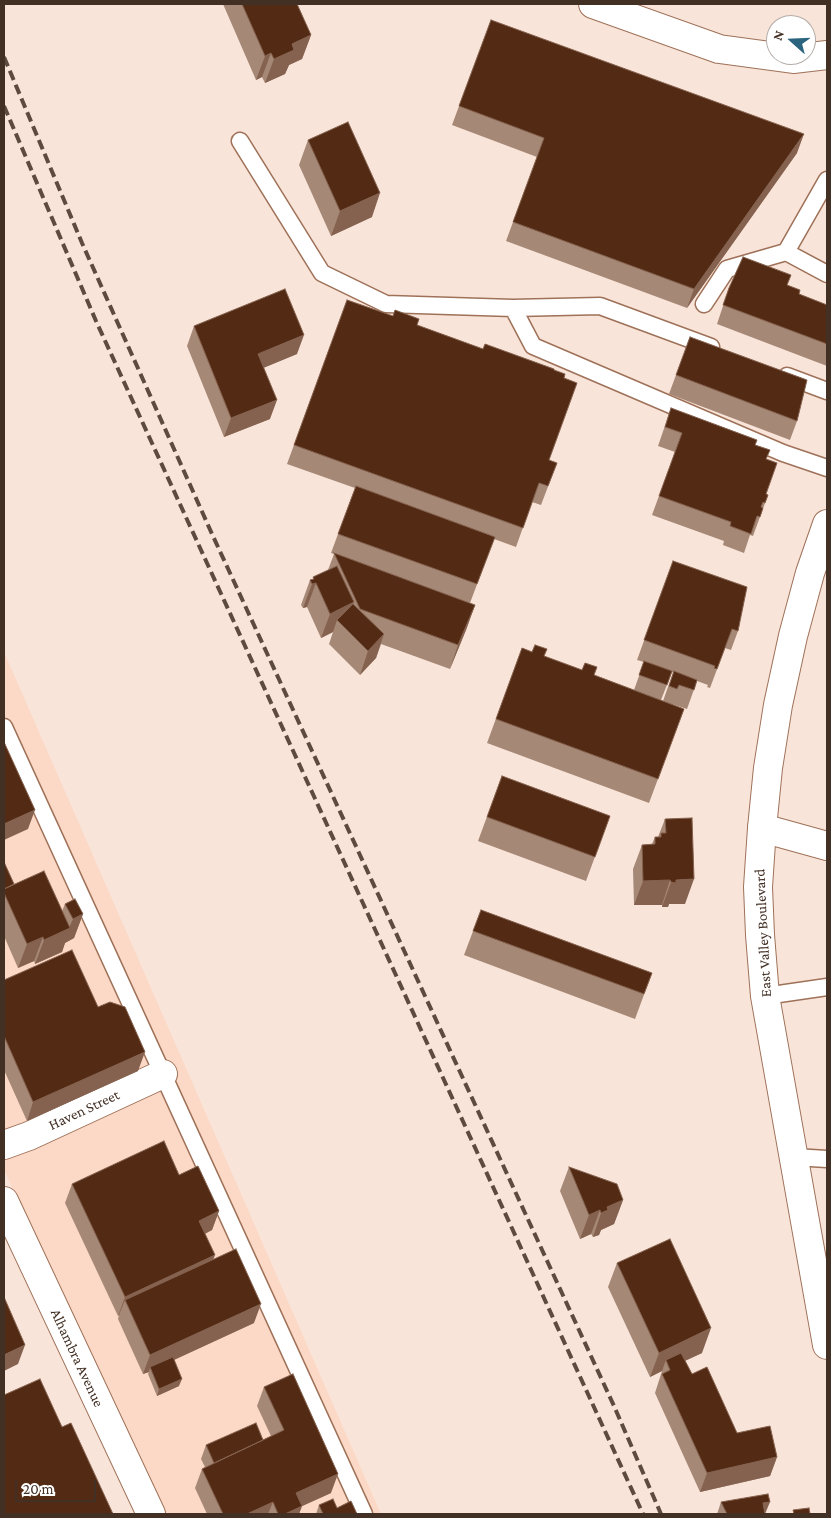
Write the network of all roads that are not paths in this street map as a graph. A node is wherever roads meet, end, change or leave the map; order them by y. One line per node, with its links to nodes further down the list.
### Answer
1 (593, 4): 2 (main road)
2 (827, 55)
3 (240, 141): 8 (lane)
4 (827, 180): 5 (lane)
5 (786, 252): 6 (lane); 7 (lane)
6 (827, 274)
7 (704, 304)
8 (513, 308): 9 (lane); 12 (lane)
9 (729, 354)
10 (774, 371): 11 (lane)
11 (827, 391)
12 (827, 468)
13 (827, 524): 15 (main road, East Valley Boulevard)
14 (4, 727): 19 (lane)
15 (762, 828): 16 (main road); 18 (main road, East Valley Boulevard)
16 (827, 846)
17 (827, 986): 18 (lane)
18 (765, 996): 21 (main road, East Valley Boulevard)
19 (163, 1074): 20 (main road, Haven Street); 26 (lane)
20 (4, 1144)
21 (794, 1157): 22 (lane); 24 (main road, East Valley Boulevard)
22 (827, 1159)
23 (4, 1201): 25 (main road, Alhambra Avenue)
24 (827, 1338)
25 (151, 1514)
26 (364, 1514)

